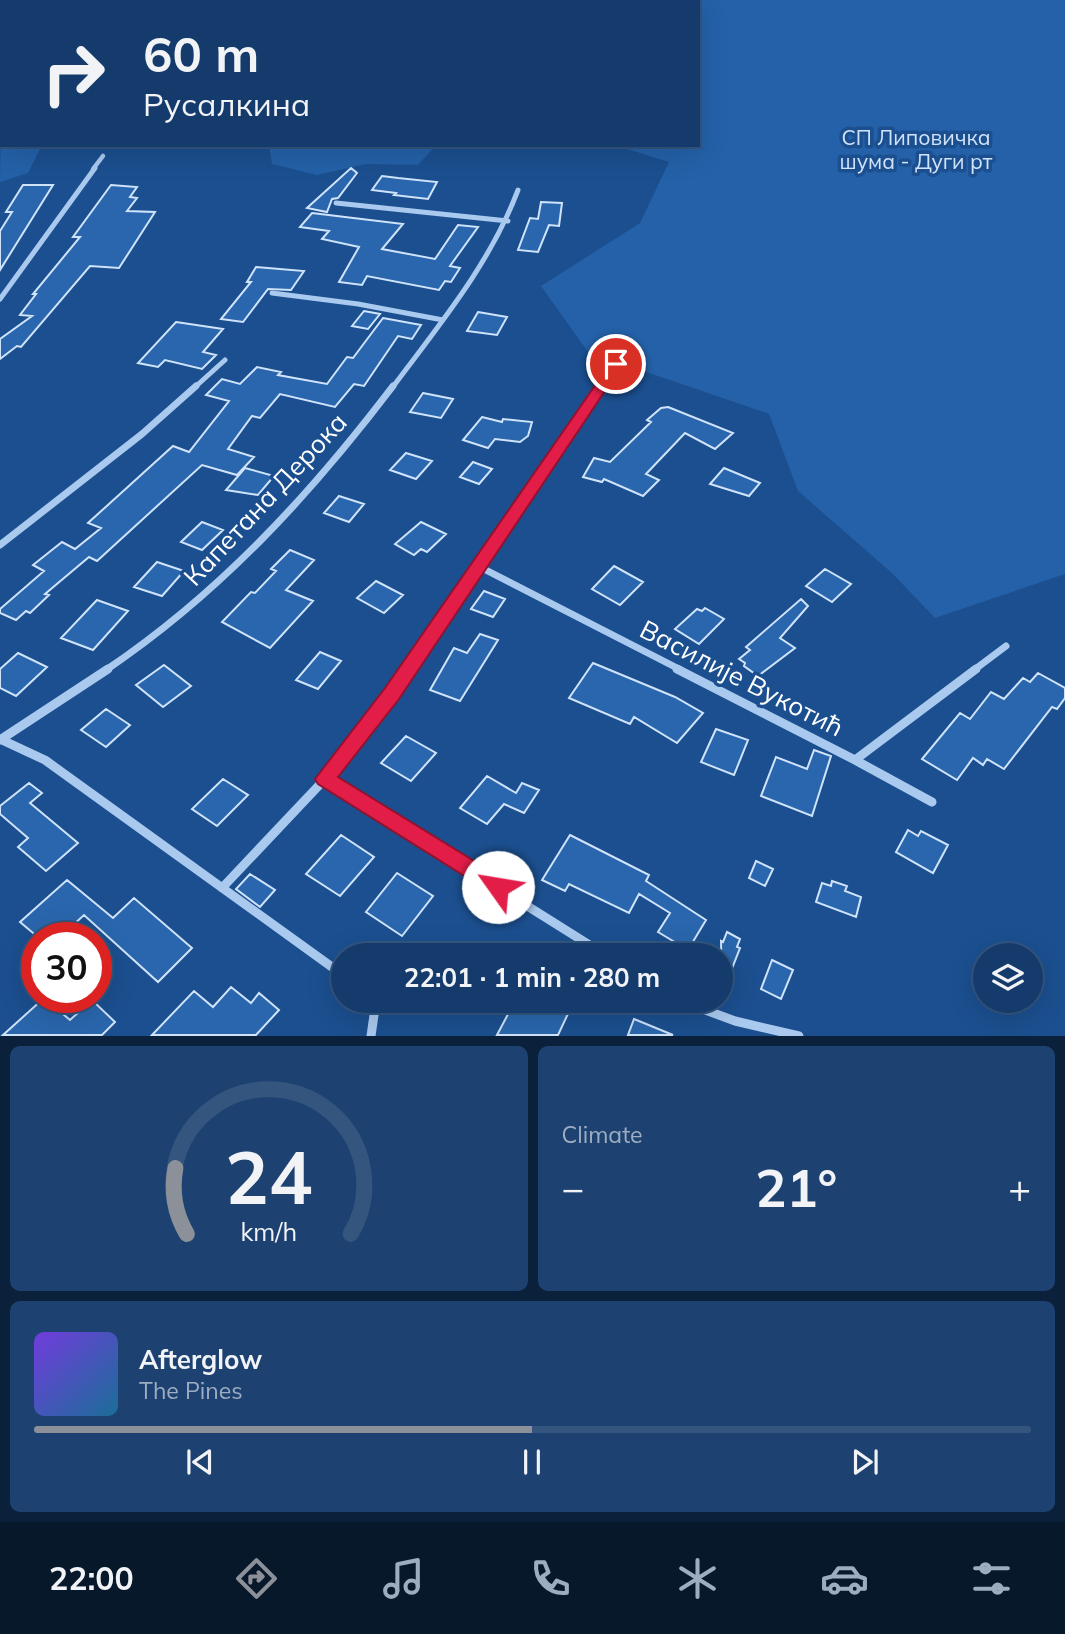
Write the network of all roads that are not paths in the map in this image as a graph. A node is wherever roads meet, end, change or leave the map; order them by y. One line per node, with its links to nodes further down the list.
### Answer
1 (103, 156): 6 (street)
2 (518, 190): 4 (street, Капетана Дерока)
3 (336, 203): 4 (street)
4 (508, 221): 7 (street, Капетана Дерока)
5 (272, 293): 7 (street)
6 (0, 299)
7 (443, 320): 13 (street, Капетана Дерока)
8 (225, 360): 10 (street)
9 (616, 364): 11 (street)
10 (0, 545)
11 (478, 566): 14 (street, Василије Вукотић); 15 (street)
12 (1006, 646): 14 (street, Василије Вукотић)
13 (1, 739): 17 (street)
14 (855, 760): 16 (street)
15 (325, 779): 17 (street); 18 (street)
16 (932, 802)
17 (222, 888): 19 (street)
18 (586, 943)
19 (331, 966)
20 (374, 1013): 22 (street)
21 (713, 1013): 23 (street)
22 (371, 1035)
23 (799, 1035)

